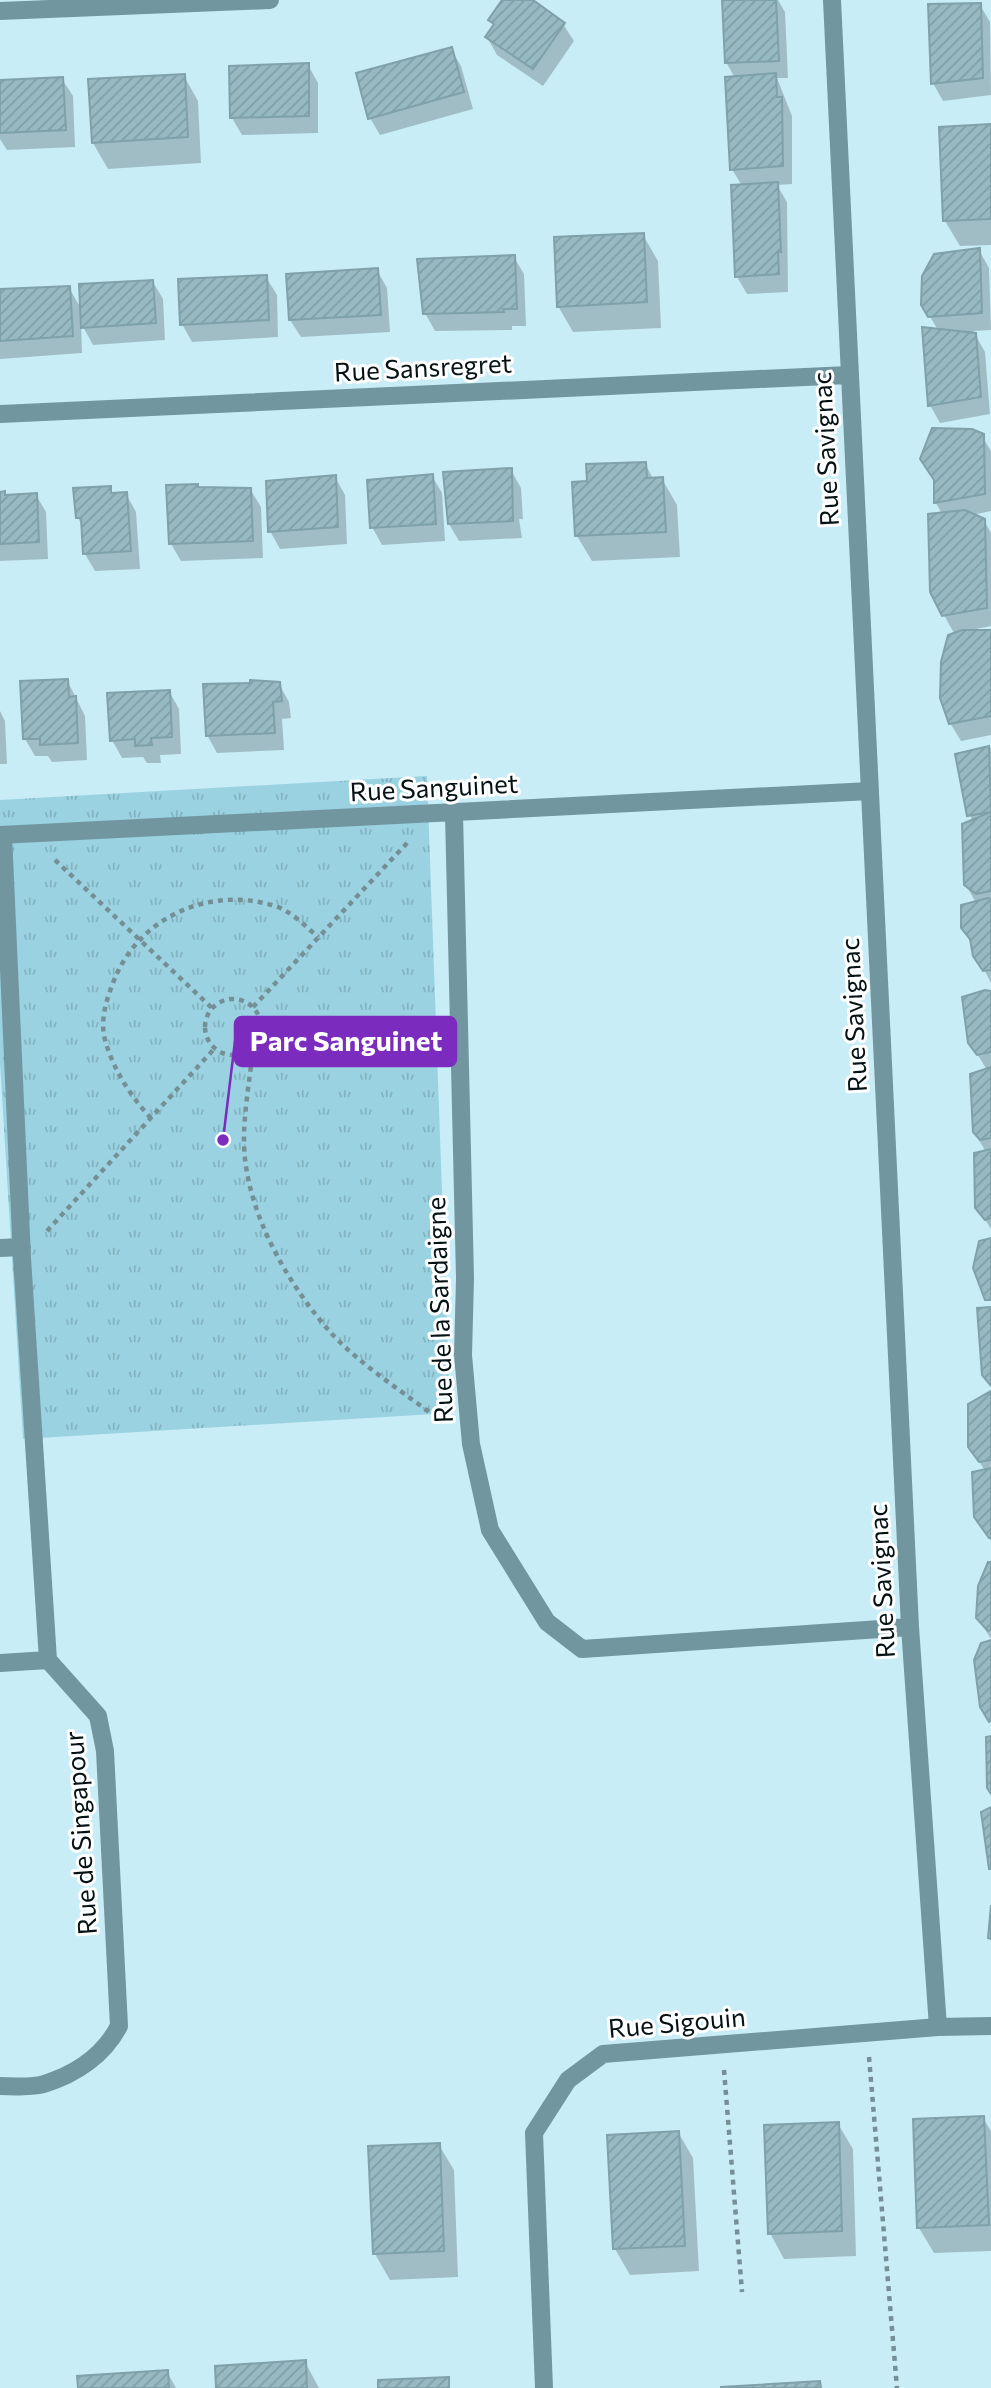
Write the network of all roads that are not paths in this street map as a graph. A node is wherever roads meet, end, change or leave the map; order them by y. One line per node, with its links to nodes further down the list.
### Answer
1 (270, 0): 3 (street)
2 (832, 0): 4 (street, Rue Savignac)
3 (0, 11)
4 (848, 375): 5 (street, Rue Sansregret); 6 (street, Rue Savignac)
5 (0, 414)
6 (870, 791): 7 (street, Rue Sanguinet); 11 (street, Rue Savignac)
7 (454, 814): 8 (street, Rue Sanguinet); 11 (street, Rue de la Sardaigne)
8 (1, 835): 10 (street)
9 (0, 1248): 10 (street)
10 (22, 1252): 12 (street)
11 (910, 1627): 15 (street, Rue Savignac)
12 (48, 1660): 13 (street); 16 (street, Rue de Singapour)
13 (0, 1663)
14 (991, 2026): 15 (street, Rue Sigouin)
15 (937, 2027): 17 (street, Rue Sigouin)
16 (0, 2086)
17 (544, 2388)

